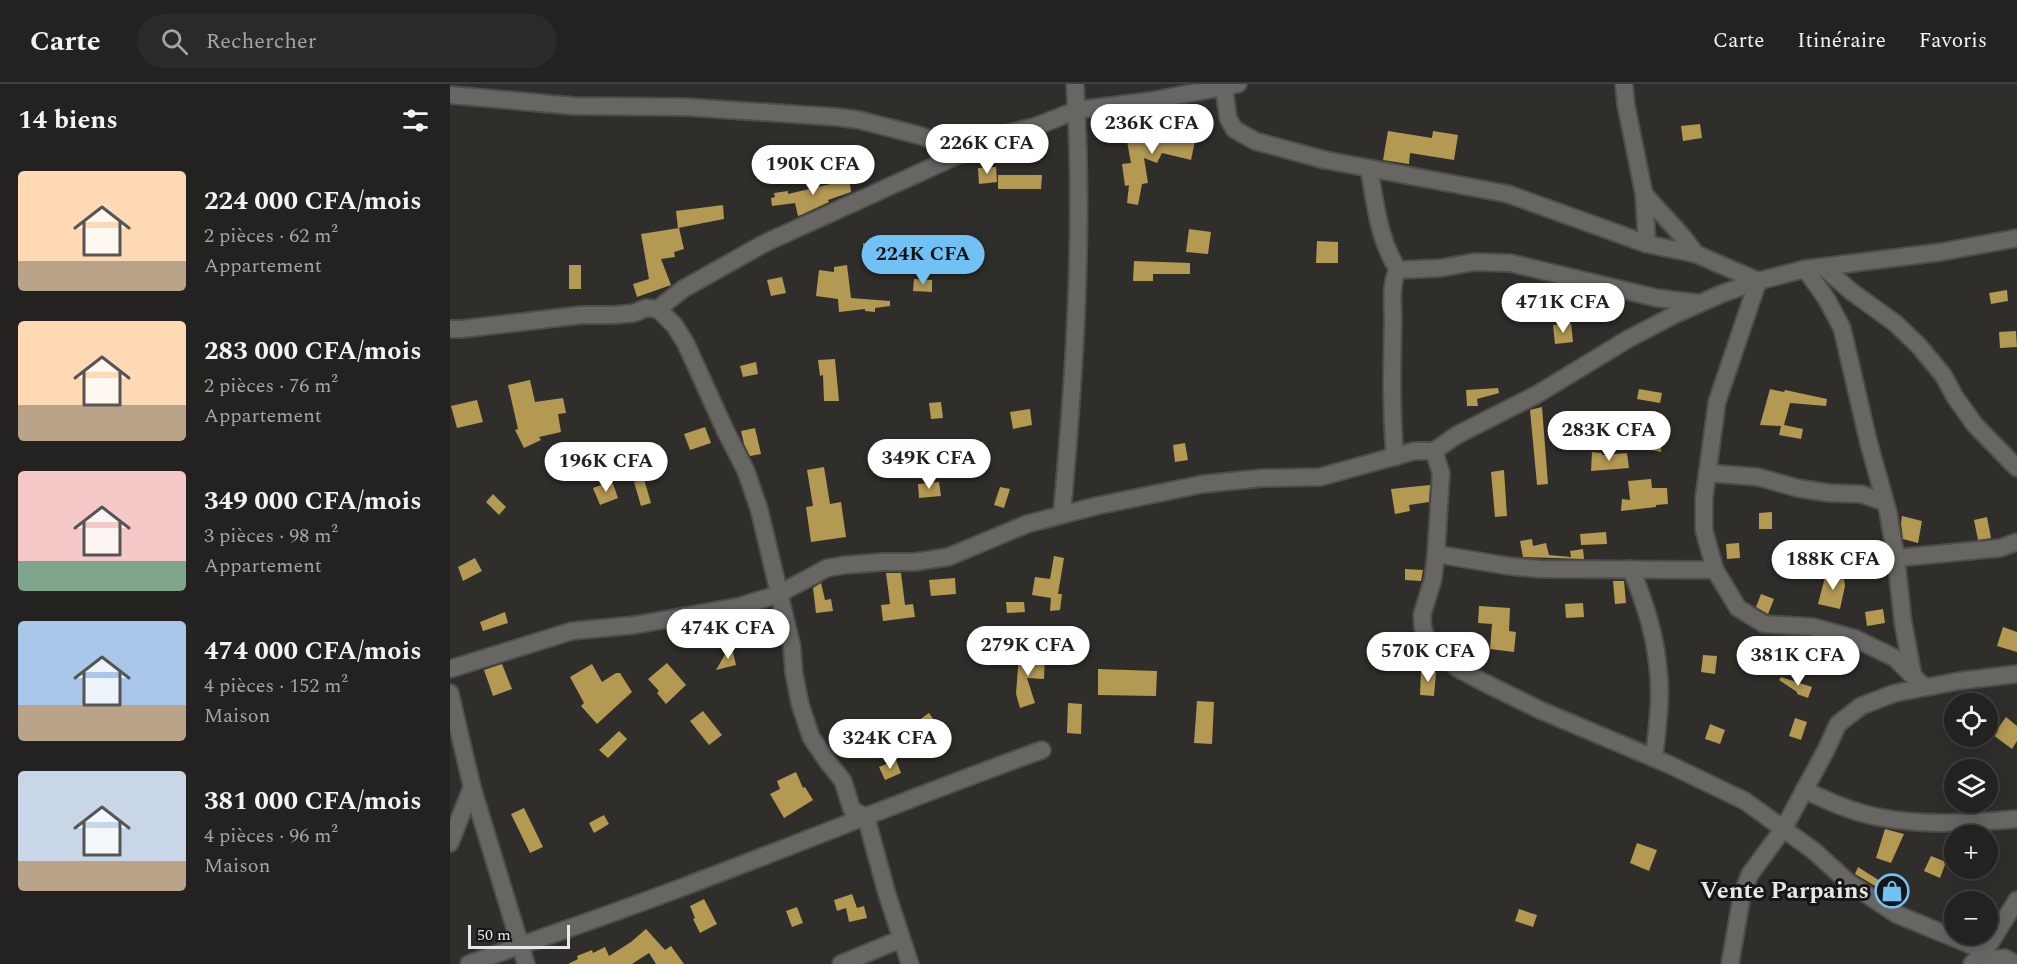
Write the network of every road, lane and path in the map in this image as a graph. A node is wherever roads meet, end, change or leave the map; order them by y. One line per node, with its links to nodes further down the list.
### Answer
1 (1076, 84): 5 (street)
2 (1624, 84): 8 (street)
3 (1231, 85): 5 (street); 7 (street)
4 (450, 95): 6 (street)
5 (1077, 111): 6 (street); 24 (street)
6 (987, 138): 17 (street)
7 (1369, 169): 10 (street); 14 (street)
8 (1644, 194): 10 (street); 11 (street)
9 (2017, 238): 12 (street)
10 (1647, 244): 11 (street)
11 (1696, 254): 15 (street)
12 (1823, 267): 13 (street); 21 (street)
13 (1805, 269): 15 (street); 23 (street)
14 (1398, 270): 16 (street); 20 (street)
15 (1758, 281): 16 (street); 22 (street)
16 (1699, 304): 19 (street)
17 (658, 309): 18 (street); 30 (street)
18 (450, 329)
19 (1434, 451): 20 (street); 26 (street)
20 (1395, 457): 24 (street)
21 (2017, 468)
22 (1707, 473): 23 (street); 29 (street)
23 (1884, 502): 27 (street)
24 (1062, 513): 30 (street)
25 (2017, 542): 27 (street)
26 (1436, 554): 28 (street); 36 (street)
27 (1896, 558): 33 (street)
28 (1631, 569): 29 (street); 36 (street)
29 (1715, 570): 33 (street)
30 (779, 594): 31 (street); 39 (street)
31 (450, 669)
32 (2017, 674): 33 (street)
33 (1918, 681): 38 (street)
34 (450, 693): 37 (street)
35 (1042, 750): 39 (street)
36 (1654, 758): 41 (street)
37 (472, 787): 42 (street); 45 (street)
38 (1804, 790): 40 (street); 41 (street)
39 (866, 817): 44 (street); 45 (street)
40 (2017, 819)
41 (1784, 828): 46 (street); 51 (street)
42 (450, 843)
43 (2017, 900): 46 (street)
44 (901, 939): 49 (street); 50 (street)
45 (519, 945): 47 (street); 48 (street)
46 (1986, 960): 52 (street)
47 (469, 964)
48 (526, 964)
49 (841, 964)
50 (910, 964)
51 (1730, 964)
52 (2016, 964)

